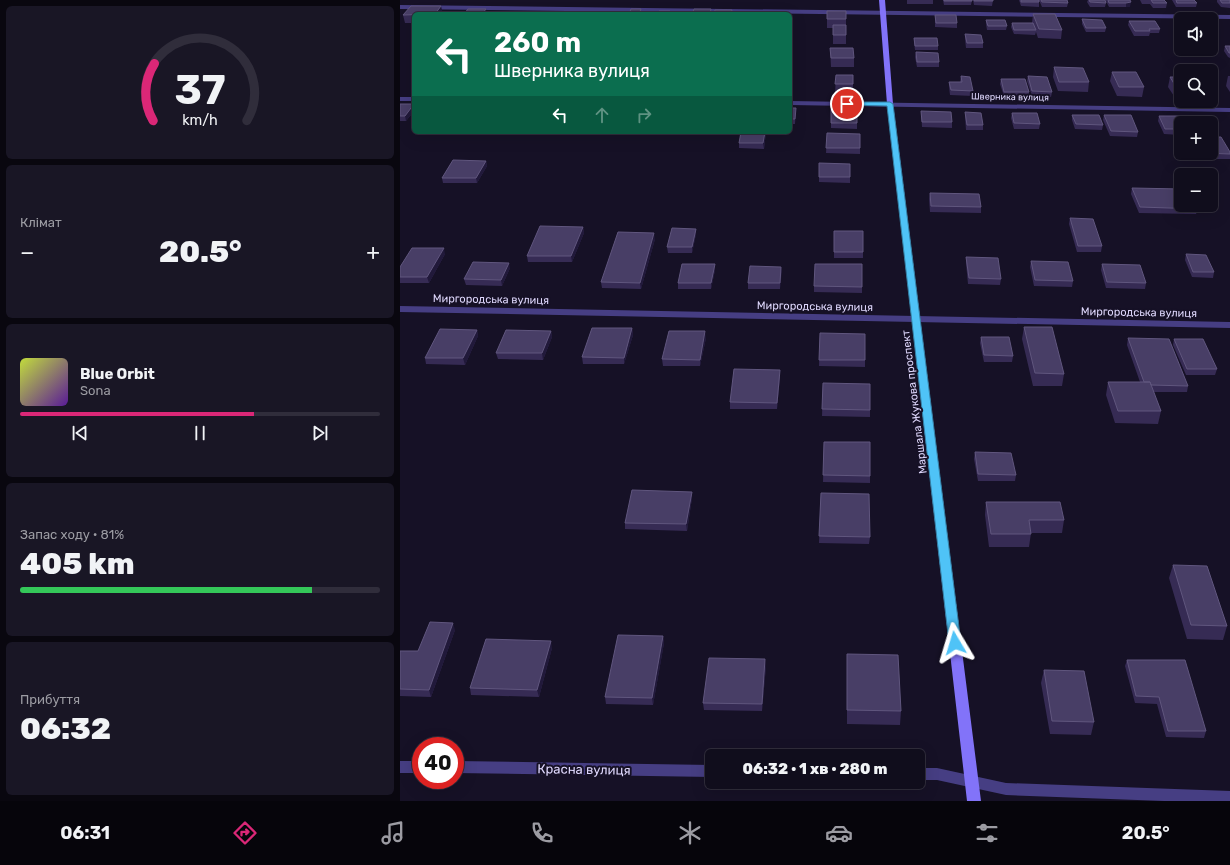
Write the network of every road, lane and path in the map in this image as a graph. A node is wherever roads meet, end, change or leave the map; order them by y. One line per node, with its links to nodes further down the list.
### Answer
1 (882, 0): 3 (street, Маршала Жукова проспект)
2 (400, 7): 3 (street)
3 (882, 12): 4 (street); 8 (street, Маршала Жукова проспект)
4 (1230, 17)
5 (400, 99): 6 (street)
6 (412, 99)
7 (792, 103): 8 (street, Шверника вулиця)
8 (890, 104): 9 (street, Шверника вулиця); 11 (street, Маршала Жукова проспект)
9 (1230, 110)
10 (400, 309): 11 (street, Миргородська вулиця)
11 (916, 320): 12 (street, Миргородська вулиця); 18 (street, Маршала Жукова проспект)
12 (1230, 326)
13 (400, 767): 14 (street)
14 (412, 767)
15 (464, 767): 16 (street, Красна вулиця)
16 (705, 771)
17 (925, 774): 18 (street)
18 (972, 781): 19 (street); 20 (street, Маршала Жукова проспект)
19 (1230, 797)
20 (974, 801)

